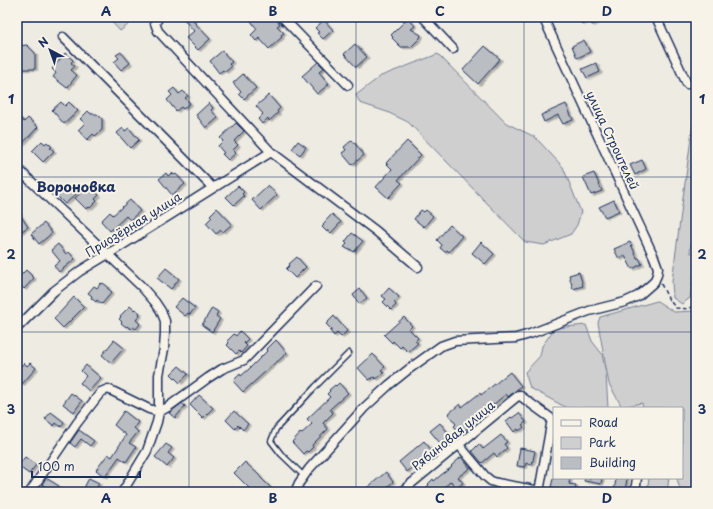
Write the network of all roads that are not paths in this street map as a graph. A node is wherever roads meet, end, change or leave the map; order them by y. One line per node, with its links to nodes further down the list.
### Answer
1 (159, 17): 10 (street)
2 (282, 17): 9 (street)
3 (423, 17): 7 (street)
4 (543, 17): 21 (street, улица Строителей)
5 (656, 17): 8 (street)
6 (63, 37): 12 (street)
7 (453, 49)
8 (687, 84)
9 (348, 85)
10 (271, 152): 12 (street, Приозёрная улица); 14 (street)
11 (17, 168): 13 (street)
12 (213, 188): 13 (street, Приозёрная улица)
13 (108, 254): 16 (street, Приозёрная улица); 18 (street)
14 (418, 267)
15 (316, 286): 18 (street)
16 (17, 328)
17 (349, 353): 21 (lane)
18 (159, 412): 24 (street); 25 (street)
19 (553, 419): 20 (street, Рябиновая улица); 23 (street)
20 (459, 445): 23 (street); 27 (street, Рябиновая улица)
21 (304, 476): 26 (street)
22 (637, 479): 28 (street)
23 (540, 491)
24 (30, 492)
25 (124, 492)
26 (295, 492)
27 (401, 492)
28 (635, 492)

